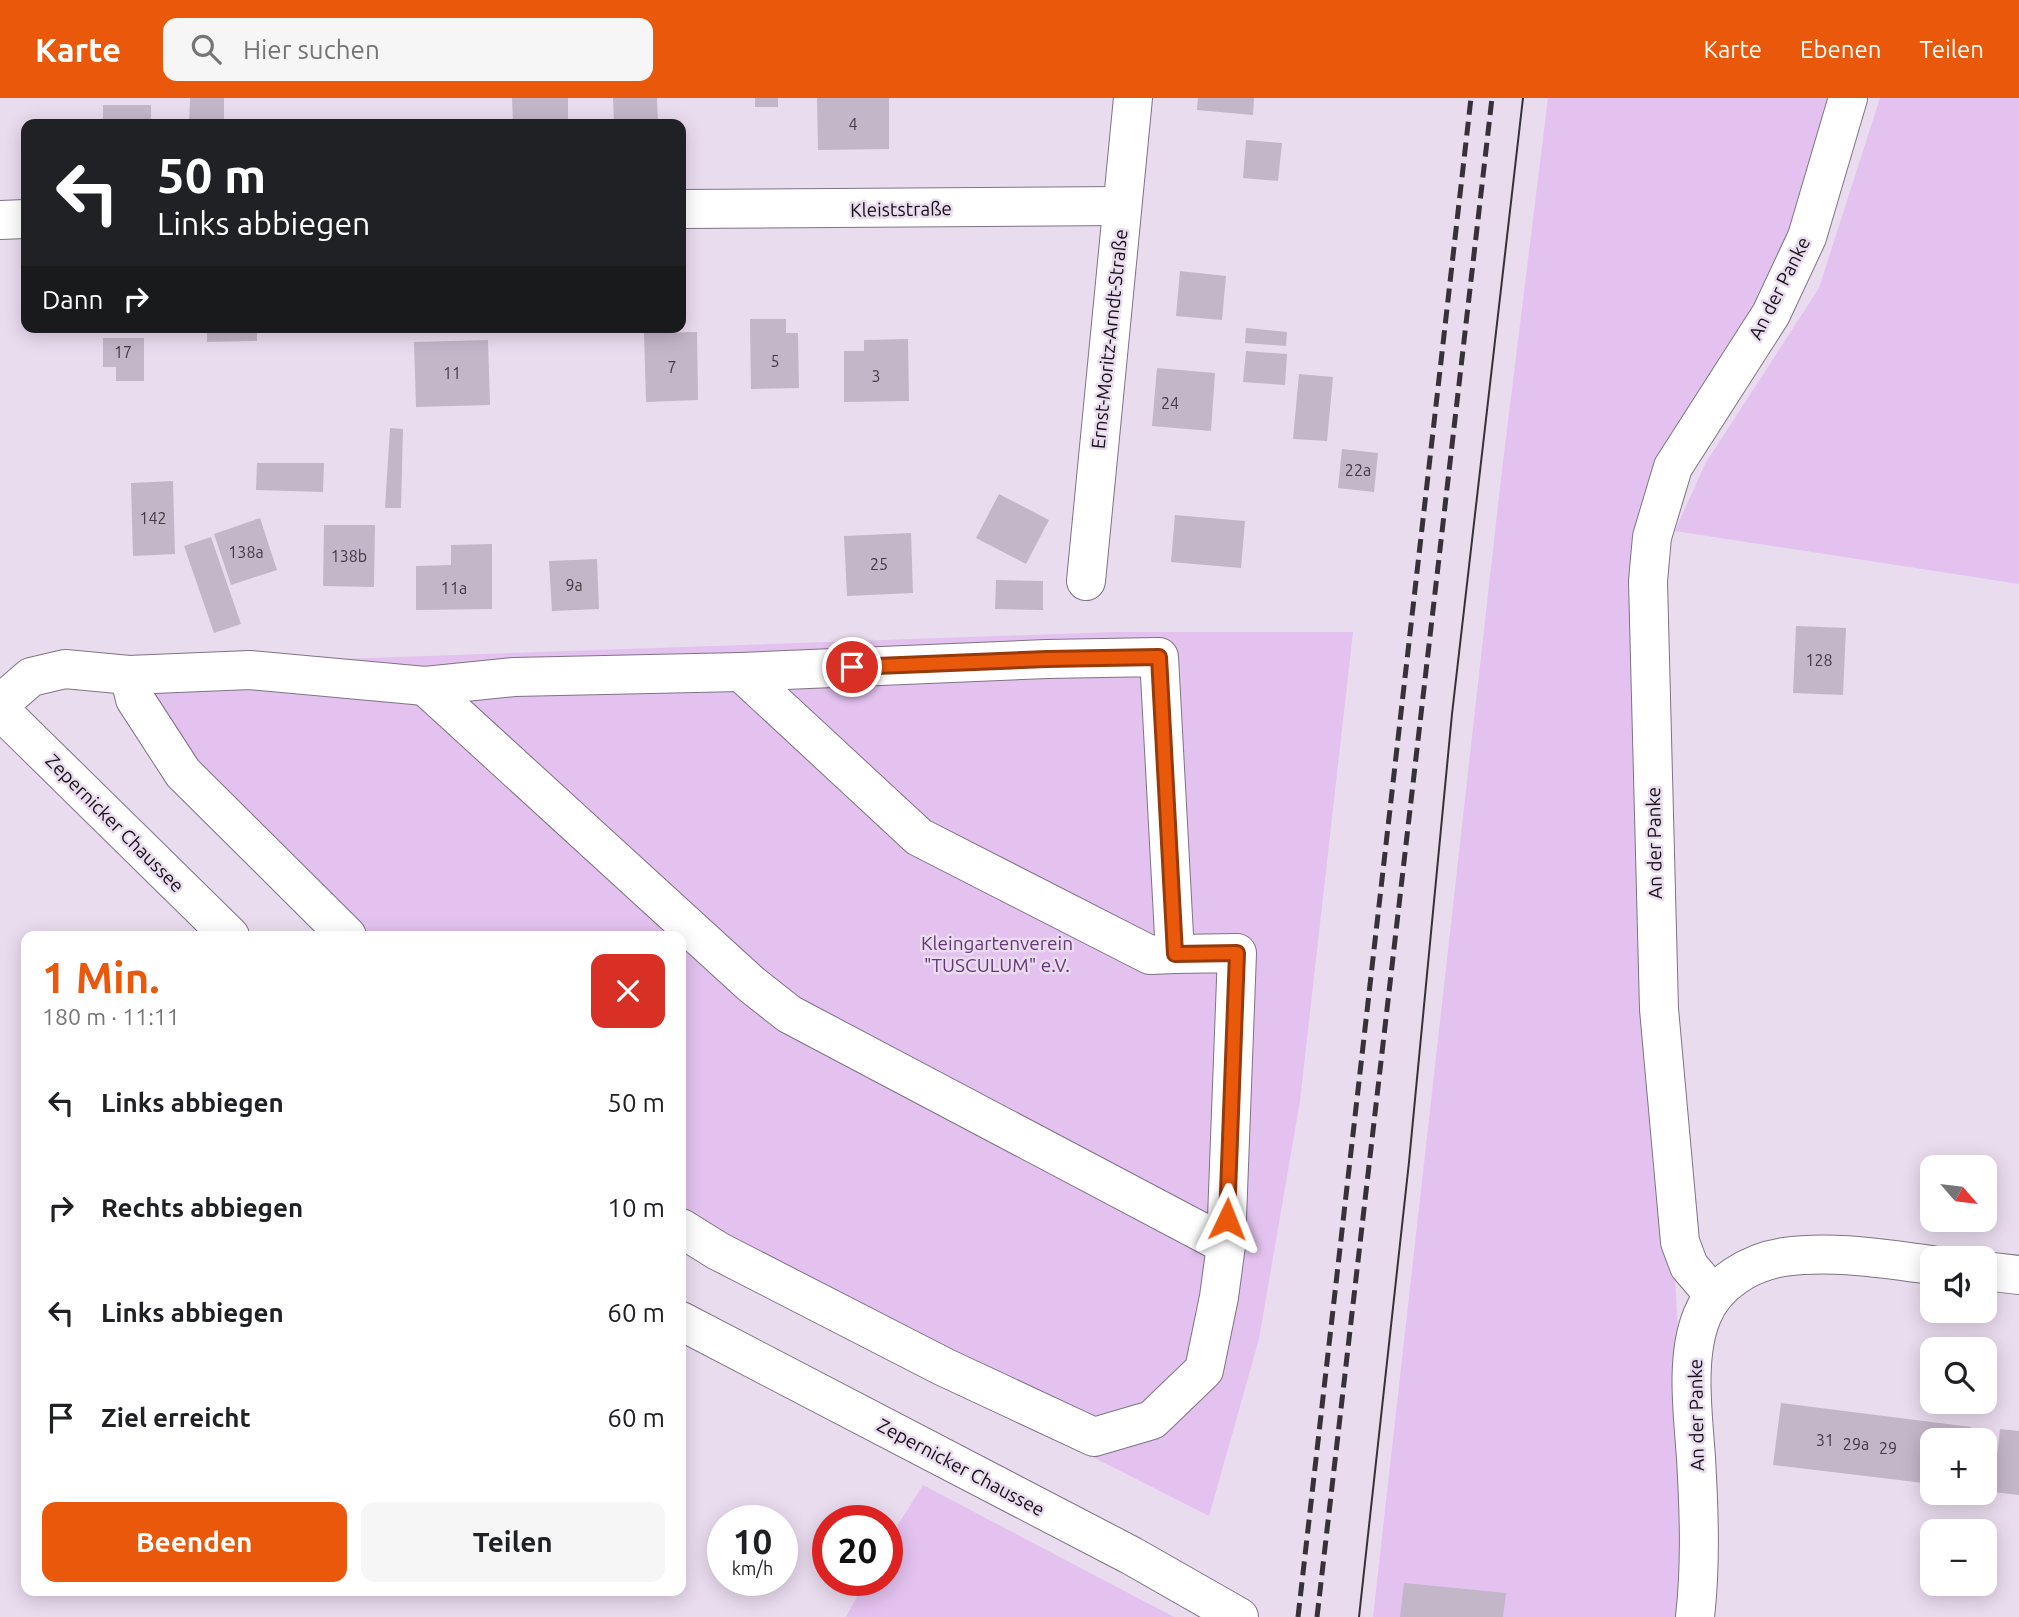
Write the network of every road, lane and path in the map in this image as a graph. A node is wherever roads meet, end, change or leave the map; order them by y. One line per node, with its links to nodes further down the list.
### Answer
1 (1133, 98): 3 (street, Ernst-Moritz-Arndt-Straße)
2 (1848, 98): 21 (street, An der Panke)
3 (1122, 206): 4 (street, Kleiststraße); 7 (street, Ernst-Moritz-Arndt-Straße)
4 (686, 209)
5 (21, 219): 6 (street)
6 (0, 220)
7 (1086, 580)
8 (741, 672): 10 (street); 15 (street); 15 (street)
9 (129, 675): 10 (street); 11 (street); 14 (street)
10 (425, 686): 17 (street)
11 (0, 704)
12 (0, 710): 13 (street, Zepernicker Chaussee)
13 (225, 931)
14 (341, 931)
15 (1175, 954): 17 (street)
16 (686, 1231): 17 (street)
17 (1226, 1245)
18 (1920, 1264): 21 (street)
19 (1997, 1272): 20 (street)
20 (2019, 1275)
21 (1713, 1294): 24 (street, An der Panke)
22 (686, 1324): 23 (street, Zepernicker Chaussee)
23 (1239, 1617)
24 (1695, 1617)

